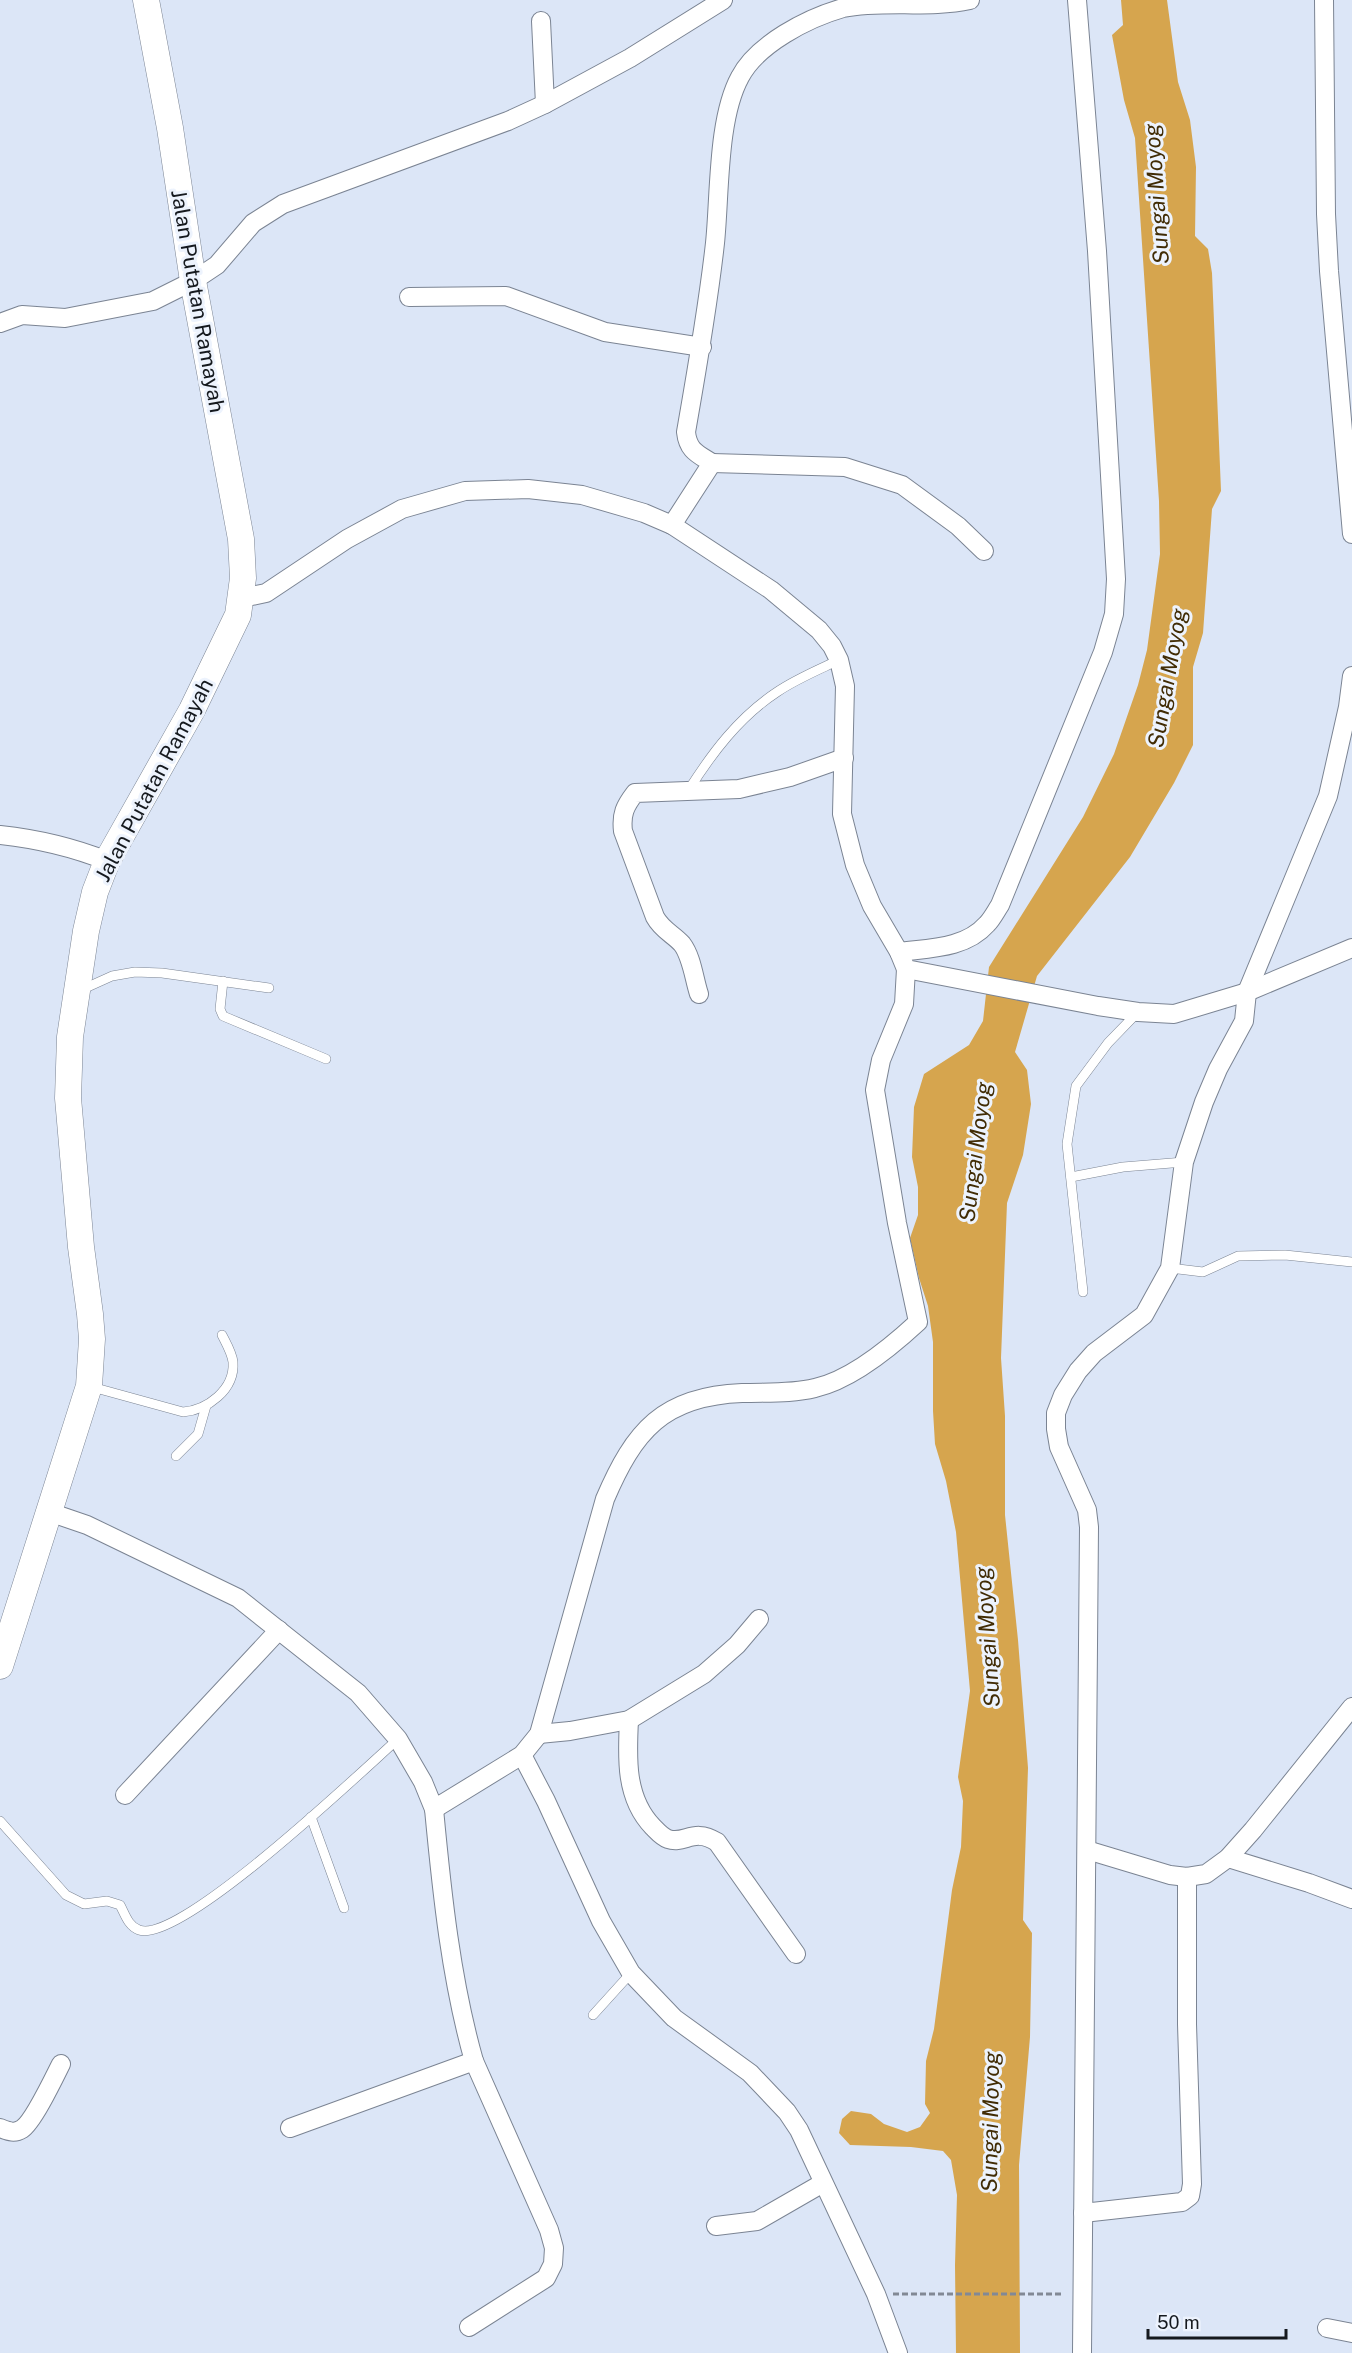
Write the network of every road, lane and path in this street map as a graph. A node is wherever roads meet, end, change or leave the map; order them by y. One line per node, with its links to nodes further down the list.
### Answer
1 (146, 0): 8 (main road, Jalan Putatan Ramayah)
2 (723, 0): 7 (street)
3 (970, 0): 11 (street)
4 (1077, 0): 24 (street)
5 (1324, 0): 14 (street)
6 (541, 21): 7 (street)
7 (545, 104): 8 (street)
8 (193, 281): 10 (street); 16 (main road, Jalan Putatan Ramayah)
9 (409, 297): 11 (street)
10 (0, 323)
11 (702, 347): 12 (street)
12 (712, 463): 13 (street); 15 (street)
13 (672, 525): 16 (street); 17 (street)
14 (1352, 534)
15 (984, 551)
16 (242, 598): 22 (main road, Jalan Putatan Ramayah)
17 (839, 660): 19 (street); 20 (lane)
18 (1352, 676): 29 (street)
19 (844, 758): 20 (street); 24 (street)
20 (688, 791): 30 (street)
21 (0, 835): 22 (street)
22 (107, 861): 28 (main road, Jalan Putatan Ramayah)
23 (1352, 948): 29 (street)
24 (899, 952): 25 (street)
25 (906, 969): 31 (street); 48 (street)
26 (223, 981): 27 (lane); 28 (lane); 32 (lane)
27 (269, 988)
28 (76, 992): 39 (main road, Jalan Putatan Ramayah)
29 (1247, 992): 31 (street); 33 (street)
30 (699, 994)
31 (1138, 1012): 34 (lane)
32 (326, 1059)
33 (1184, 1162): 34 (lane); 36 (street)
34 (1071, 1177): 37 (lane)
35 (1352, 1262): 36 (lane)
36 (1170, 1268): 55 (street)
37 (1083, 1292)
38 (222, 1335): 40 (lane)
39 (89, 1386): 40 (lane); 42 (main road, Jalan Putatan Ramayah)
40 (206, 1406): 41 (lane)
41 (176, 1456)
42 (49, 1512): 44 (street); 45 (main road, Jalan Putatan Ramayah)
43 (759, 1619): 47 (street)
44 (279, 1630): 49 (street); 51 (street)
45 (0, 1666)
46 (1352, 1707): 56 (street)
47 (629, 1720): 48 (street); 60 (street)
48 (538, 1734): 50 (street)
49 (398, 1739): 52 (street); 53 (lane)
50 (522, 1755): 52 (street); 61 (street)
51 (125, 1795)
52 (434, 1809): 63 (street)
53 (310, 1818): 54 (lane); 59 (lane)
54 (0, 1821)
55 (1087, 1850): 57 (street); 68 (street)
56 (1228, 1858): 57 (street); 58 (street)
57 (1187, 1877): 68 (street)
58 (1352, 1899)
59 (344, 1908)
60 (796, 1954)
61 (631, 1973): 62 (lane); 67 (street)
62 (593, 2015)
63 (474, 2061): 66 (street); 72 (street)
64 (61, 2064): 65 (street)
65 (0, 2128)
66 (290, 2128)
67 (823, 2183): 69 (street); 70 (street)
68 (1083, 2213): 71 (street)
69 (716, 2226)
70 (876, 2294): 71 (path); 75 (street)
71 (1083, 2294): 76 (street)
72 (470, 2327)
73 (1327, 2328): 74 (street)
74 (1352, 2334)
75 (898, 2353)
76 (1082, 2353)

